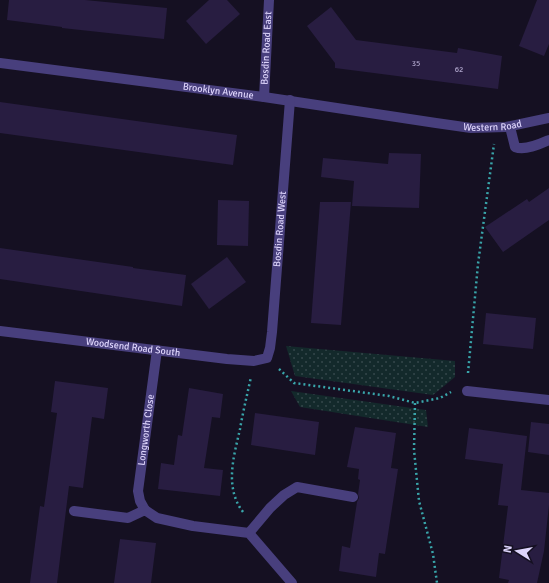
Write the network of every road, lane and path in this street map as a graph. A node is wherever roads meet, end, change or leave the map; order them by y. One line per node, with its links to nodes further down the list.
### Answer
1 (269, 0): 3 (street, Bosdin Road East)
2 (0, 63): 3 (street, Brooklyn Avenue)
3 (264, 96): 4 (street, Brooklyn Avenue)
4 (290, 100): 6 (street, Brooklyn Avenue); 12 (street, Bosdin Road West)
5 (549, 118): 7 (street, Western Road)
6 (436, 123): 8 (street, Western Road)
7 (510, 126): 8 (street, Western Road); 9 (street)
8 (496, 128): 14 (path)
9 (549, 140)
10 (0, 330): 11 (street, Woodsend Road South)
11 (157, 350): 13 (street, Woodsend Road South); 18 (street, Longworth Close)
12 (266, 358): 13 (street, Woodsend Road South); 16 (path)
13 (254, 361): 20 (path)
14 (467, 392): 15 (street); 16 (path)
15 (549, 400)
16 (416, 403): 22 (path)
17 (353, 497): 20 (street)
18 (145, 510): 19 (street); 20 (street)
19 (74, 511)
20 (252, 530): 21 (street)
21 (292, 583)
22 (438, 583)

